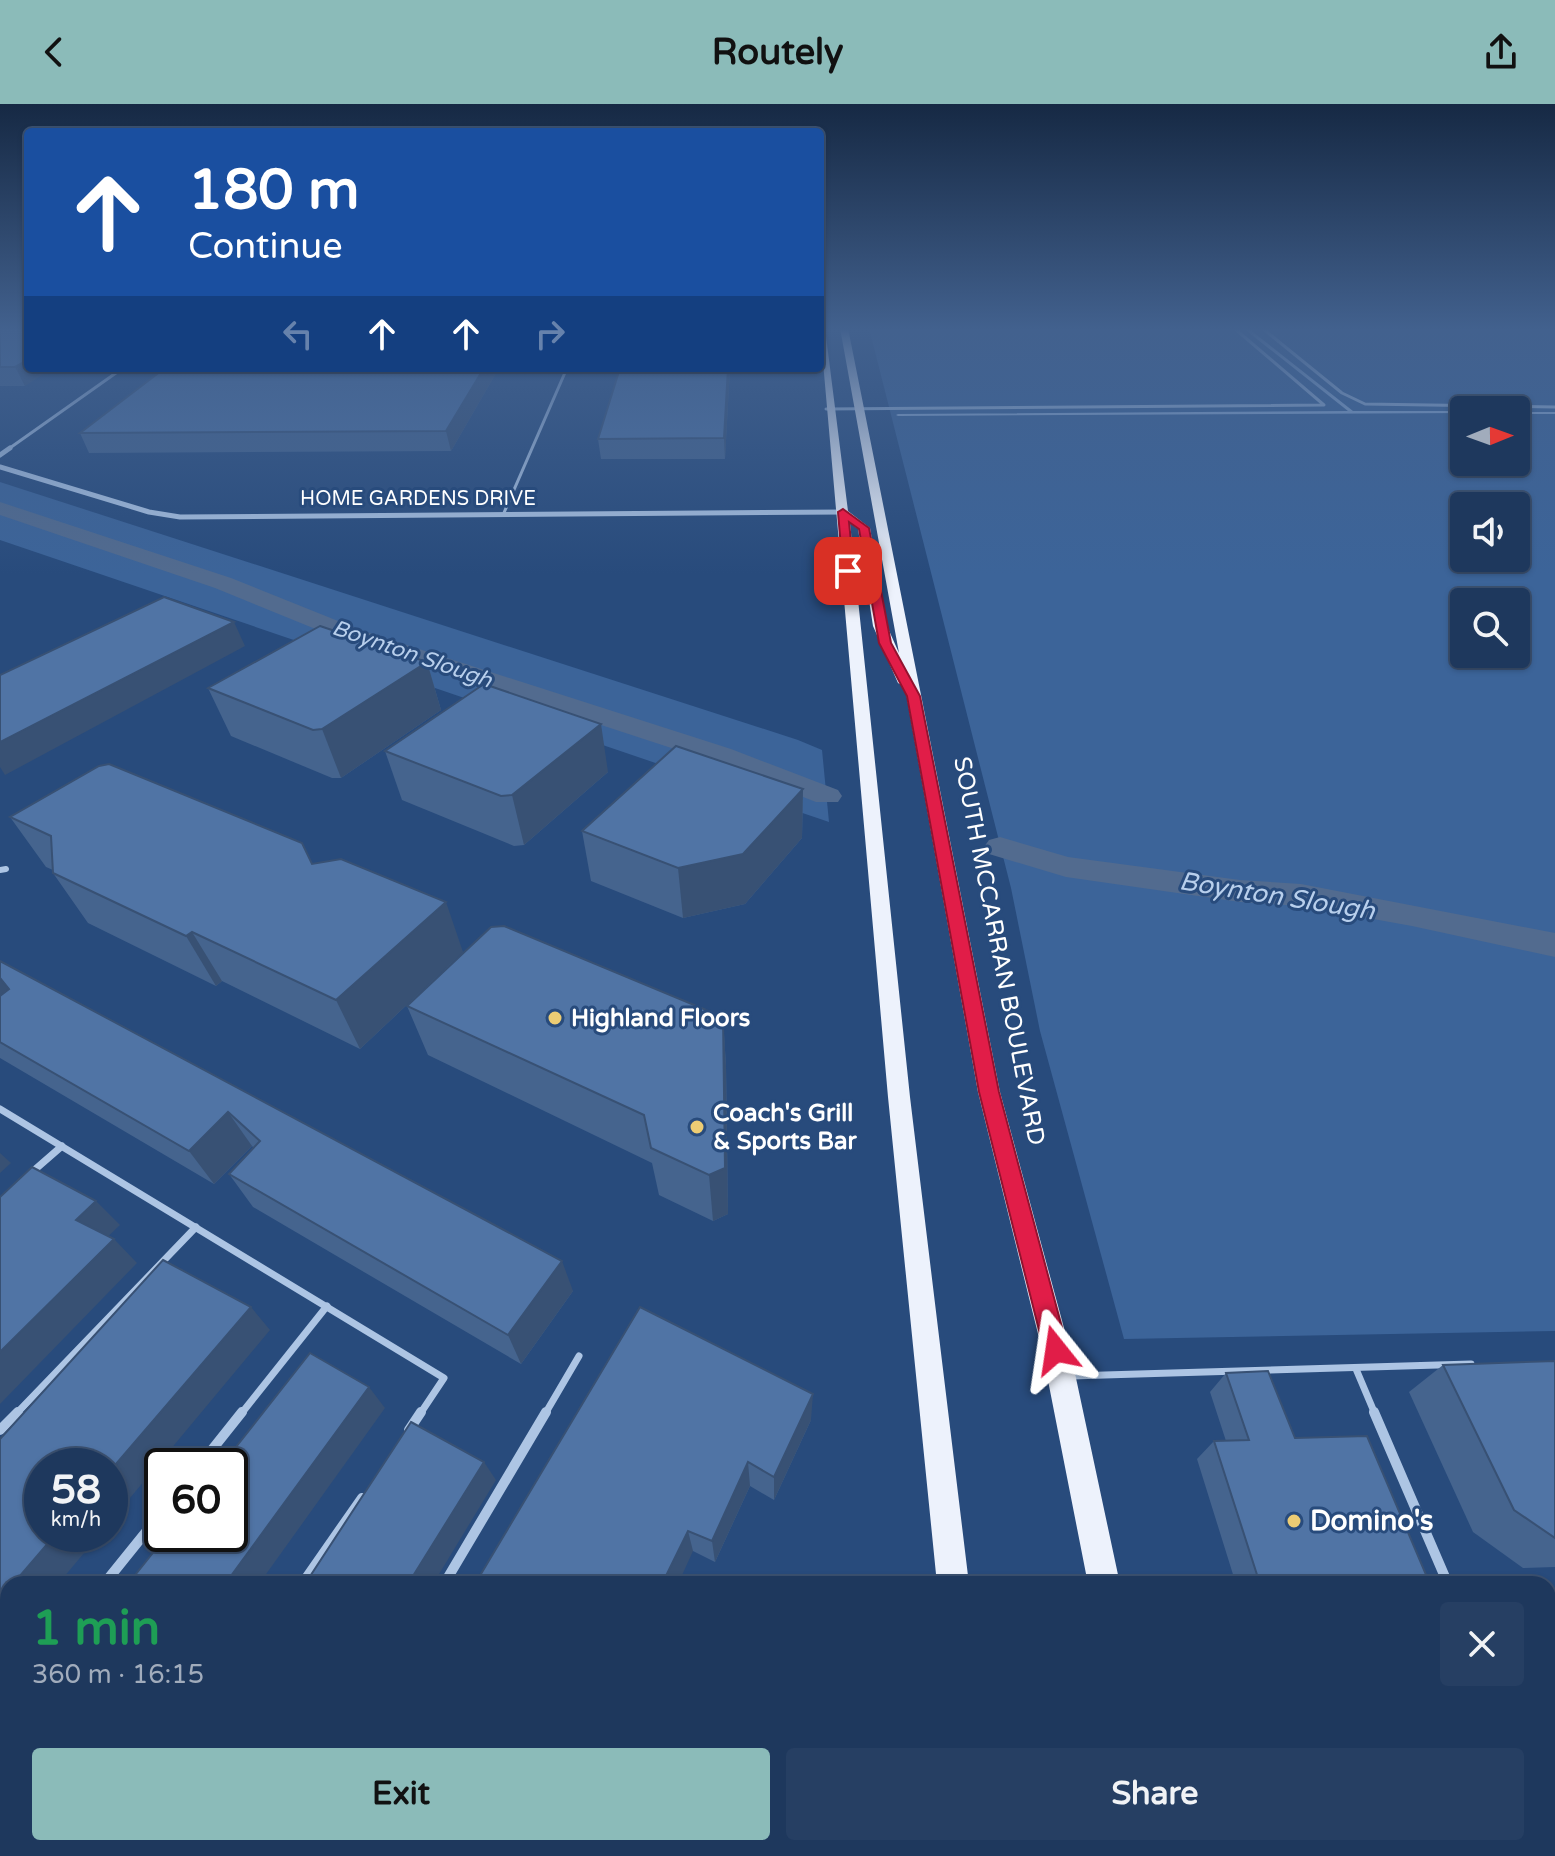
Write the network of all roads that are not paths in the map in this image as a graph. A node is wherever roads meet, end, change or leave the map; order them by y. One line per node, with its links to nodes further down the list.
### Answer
1 (828, 409): 7 (main road)
2 (858, 409): 9 (main road, SOUTH MCCARRAN BOULEVARD)
3 (64, 410): 5 (street)
4 (549, 410): 8 (lane)
5 (0, 455)
6 (0, 467): 8 (street, HOME GARDENS DRIVE)
7 (843, 512): 8 (street, HOME GARDENS DRIVE); 9 (main road); 27 (main road)
8 (503, 515)
9 (914, 696): 18 (main road, SOUTH MCCARRAN BOULEVARD)
10 (0, 1109): 11 (lane)
11 (62, 1146): 12 (lane); 13 (lane)
12 (21, 1183)
13 (196, 1227): 14 (lane); 19 (lane)
14 (327, 1306): 20 (lane); 21 (lane)
15 (579, 1356): 26 (lane)
16 (1477, 1364): 17 (lane)
17 (1356, 1369): 18 (lane); 29 (lane)
18 (1060, 1376): 28 (main road, SOUTH MCCARRAN BOULEVARD)
19 (0, 1430)
20 (400, 1442)
21 (213, 1448)
22 (364, 1494): 25 (lane)
23 (144, 1534): 24 (lane)
24 (110, 1576)
25 (308, 1576)
26 (449, 1576)
27 (952, 1576)
28 (1102, 1576)
29 (1445, 1576)

